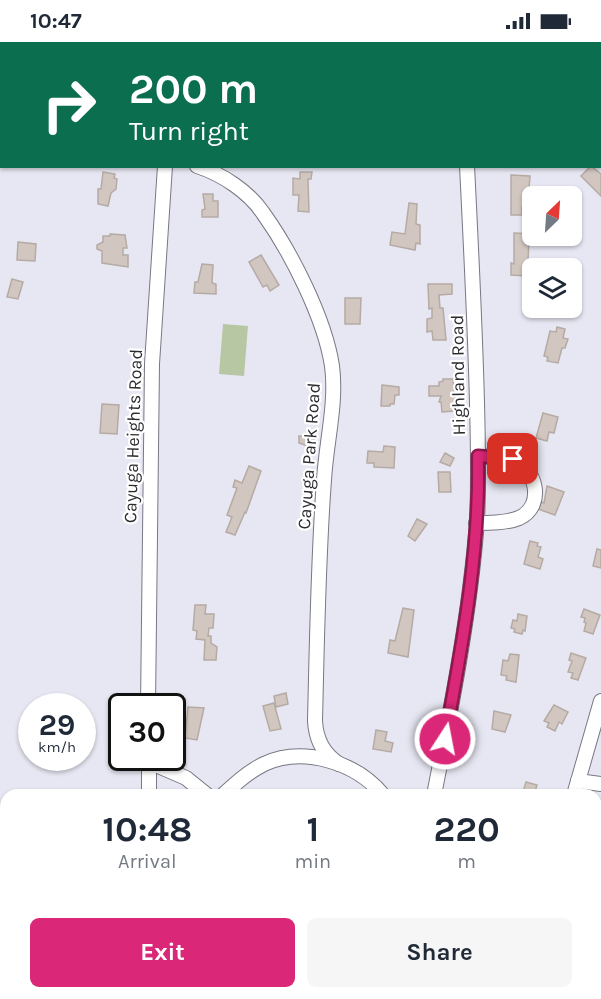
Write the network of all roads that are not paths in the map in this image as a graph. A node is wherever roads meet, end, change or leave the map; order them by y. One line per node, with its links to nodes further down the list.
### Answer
1 (165, 168): 6 (street, Cayuga Heights Road)
2 (201, 168): 8 (street, Cayuga Park Road)
3 (467, 168): 4 (street, Highland Road)
4 (478, 456): 5 (street, Highland Road); 5 (street)
5 (476, 523): 19 (street, Highland Road)
6 (148, 693)
7 (601, 701): 13 (street)
8 (315, 727): 9 (street); 10 (street, Cayuga Park Road)
9 (292, 756): 10 (street); 17 (street)
10 (339, 764): 18 (street)
11 (149, 771): 15 (street)
12 (172, 771): 16 (street)
13 (578, 781): 14 (street); 20 (street)
14 (601, 784)
15 (149, 789)
16 (200, 789)
17 (230, 789)
18 (377, 789)
19 (435, 789)
20 (576, 789)

